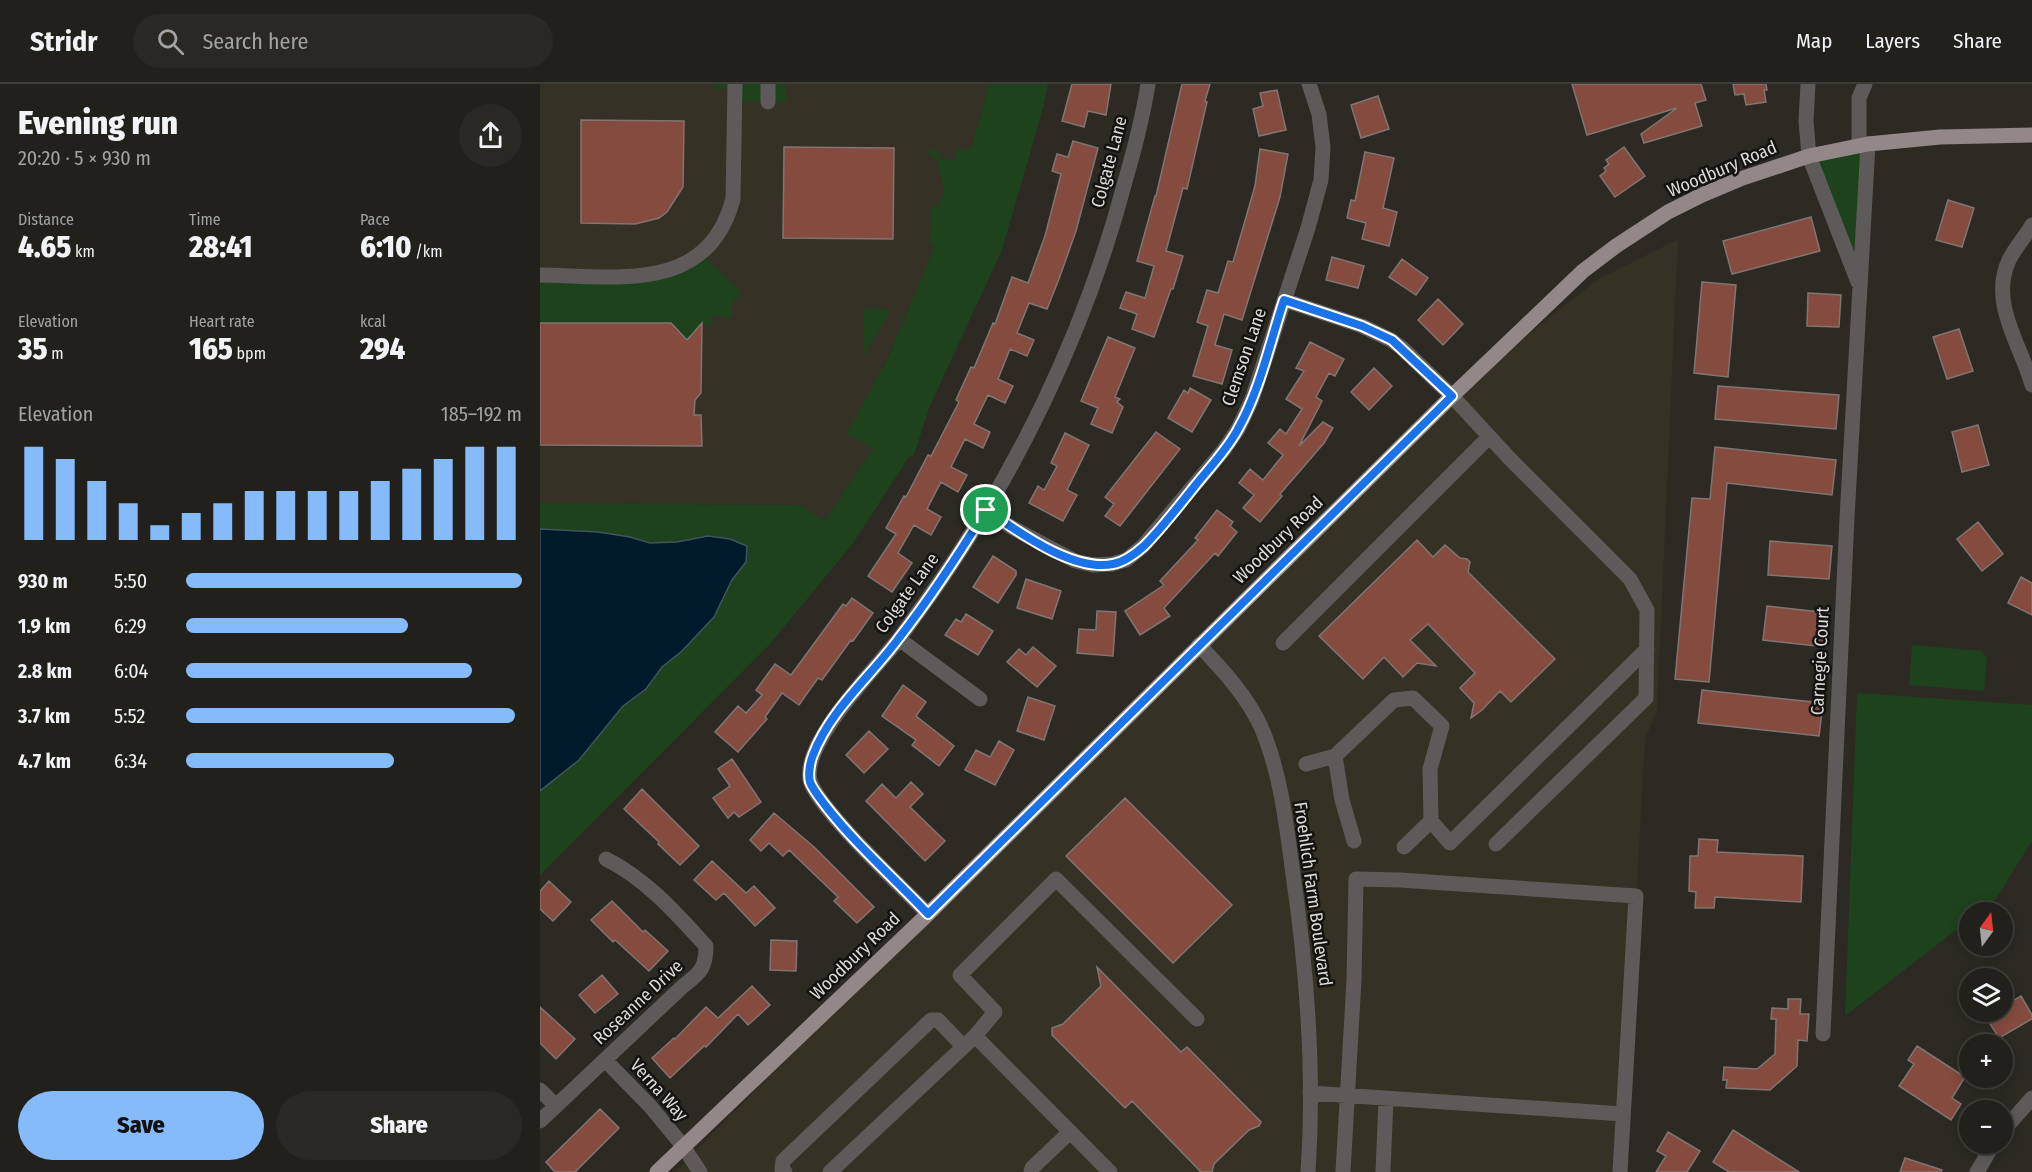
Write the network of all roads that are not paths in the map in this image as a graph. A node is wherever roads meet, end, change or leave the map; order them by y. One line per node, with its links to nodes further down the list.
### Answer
1 (735, 84): 12 (street)
2 (768, 84): 7 (street)
3 (1148, 84): 18 (street, Colgate Lane)
4 (1309, 84): 14 (street, Clemson Lane)
5 (1808, 84): 10 (street, Carnegie Court)
6 (1865, 84): 9 (street, Carnegie Court)
7 (768, 102)
8 (2032, 135): 9 (main road, Woodbury Road)
9 (1864, 145): 10 (main road, Woodbury Road); 13 (street, Carnegie Court)
10 (1809, 156): 13 (street, Carnegie Court); 16 (main road, Woodbury Road)
11 (2032, 225): 15 (street)
12 (540, 275)
13 (1861, 291): 33 (street, Carnegie Court)
14 (1284, 300): 16 (street); 18 (street, Clemson Lane)
15 (2032, 385)
16 (1452, 396): 17 (street); 21 (main road, Woodbury Road)
17 (1490, 437): 20 (street); 22 (street)
18 (986, 510): 19 (street, Colgate Lane)
19 (899, 639): 23 (street); 31 (street, Colgate Lane)
20 (1283, 643)
21 (1199, 645): 31 (main road, Woodbury Road); 37 (street, Froehlich Farm Boulevard)
22 (1647, 649): 26 (street); 28 (street)
23 (980, 699)
24 (1335, 756): 25 (street); 26 (street); 27 (street)
25 (1306, 764)
26 (1431, 821): 29 (street)
27 (1354, 841)
28 (1496, 844)
29 (1404, 847)
30 (606, 859): 35 (street, Roseanne Drive)
31 (928, 914): 46 (main road, Woodbury Road)
32 (1197, 1019): 34 (street)
33 (1823, 1034)
34 (969, 1041): 45 (street); 50 (street); 51 (street)
35 (605, 1060): 41 (street, Roseanne Drive); 46 (street, Verna Way)
36 (540, 1090): 41 (street)
37 (1310, 1093): 38 (street); 54 (street, Froehlich Farm Boulevard)
38 (1348, 1097): 40 (street); 42 (street); 55 (street)
39 (2032, 1098): 43 (street)
40 (1386, 1099): 42 (street); 56 (street)
41 (556, 1106): 44 (street, Roseanne Drive)
42 (1623, 1114): 57 (street)
43 (2013, 1120)
44 (540, 1121)
45 (1070, 1132): 52 (street); 53 (street)
46 (683, 1146): 48 (main road, Woodbury Road); 49 (street, Verna Way)
47 (1988, 1154): 58 (street)
48 (657, 1172)
49 (700, 1172)
50 (785, 1172)
51 (830, 1172)
52 (1031, 1172)
53 (1110, 1172)
54 (1308, 1172)
55 (1343, 1172)
56 (1383, 1172)
57 (1620, 1172)
58 (1977, 1172)

